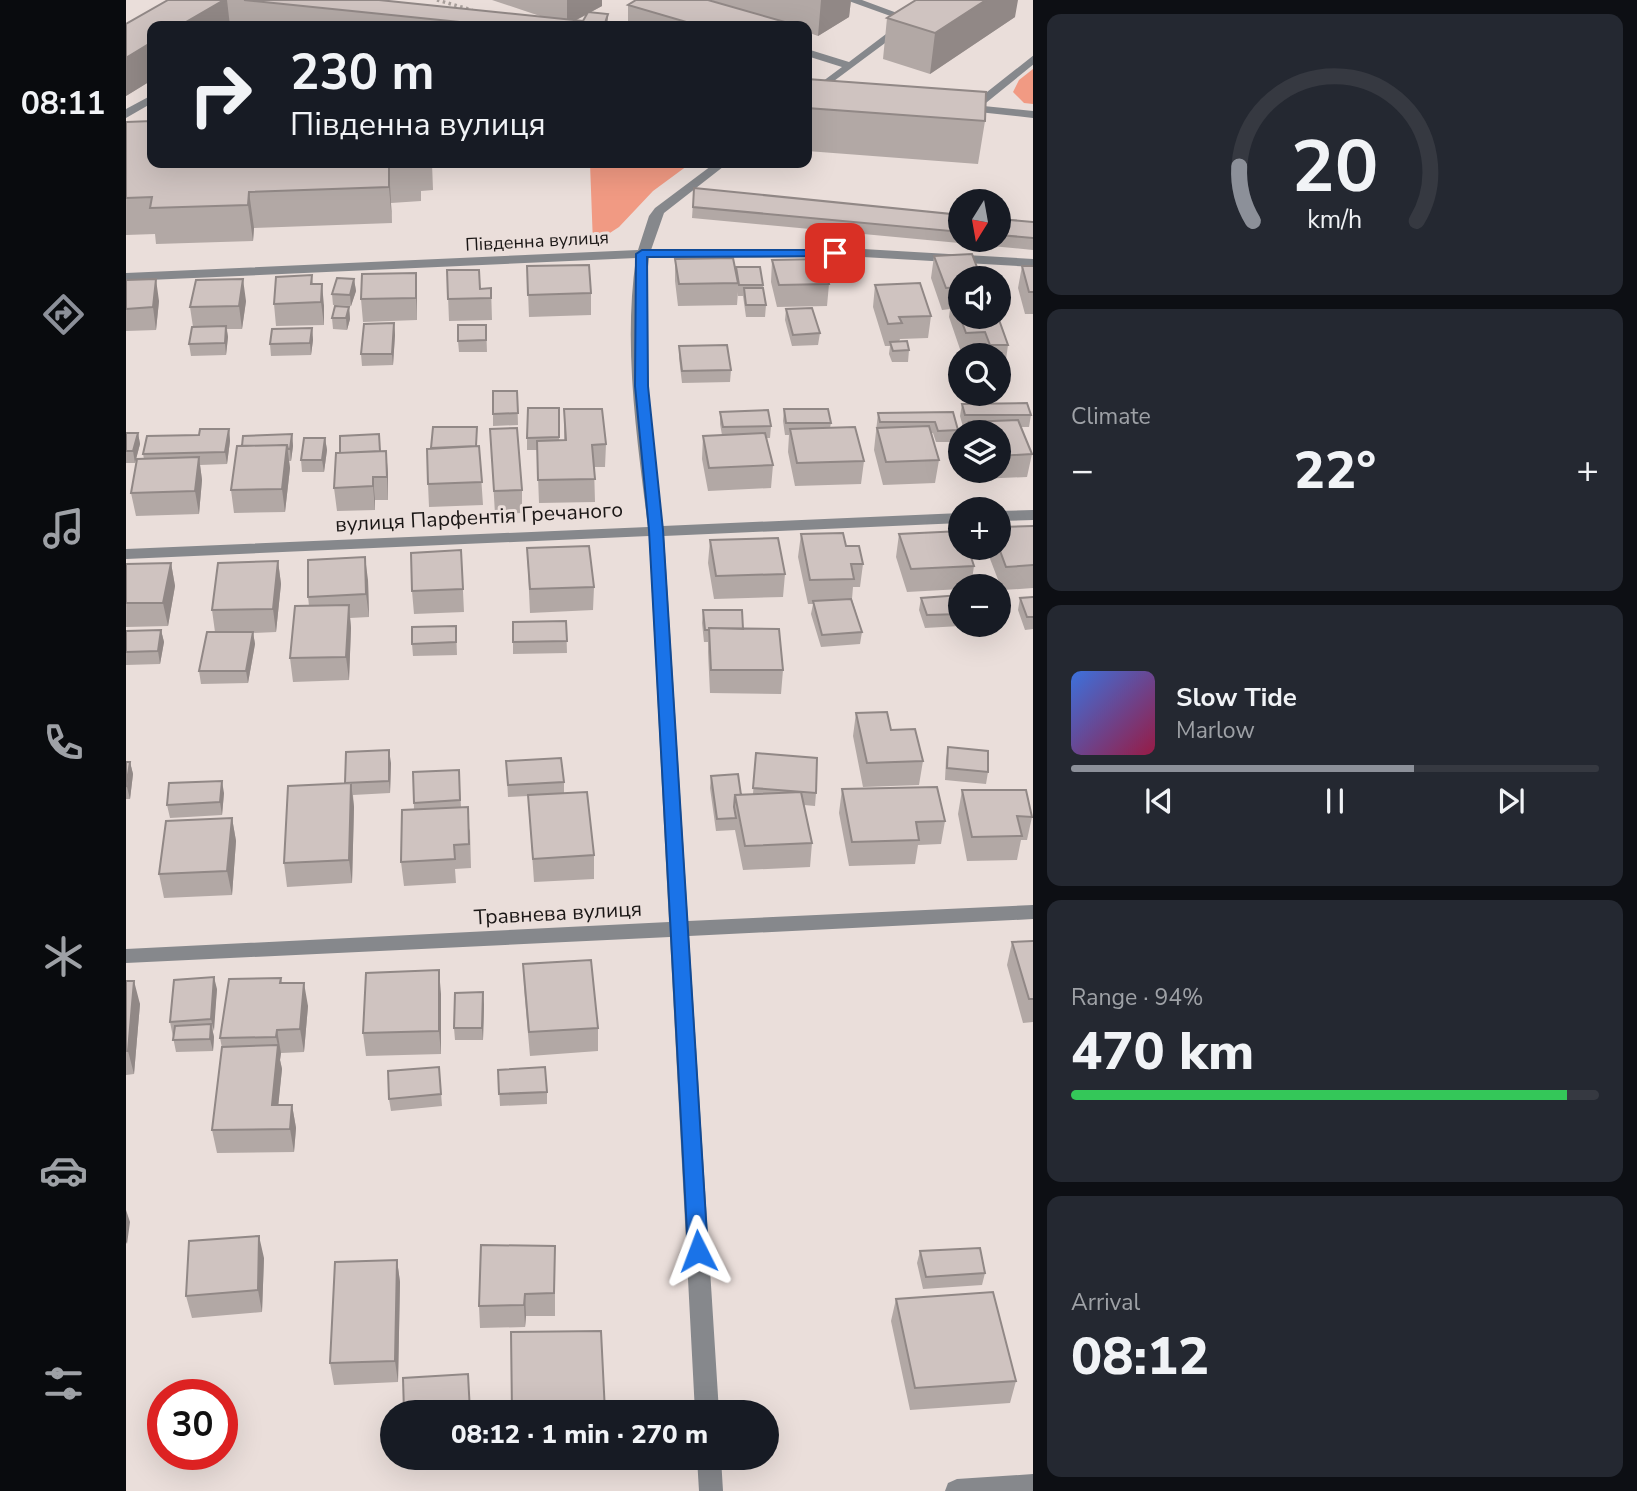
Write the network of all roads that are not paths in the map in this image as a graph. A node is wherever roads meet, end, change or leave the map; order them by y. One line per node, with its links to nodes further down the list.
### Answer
1 (851, 0): 3 (street)
2 (938, 0): 3 (street)
3 (911, 20): 6 (street)
4 (812, 54): 6 (street)
5 (1033, 58): 12 (street)
6 (848, 65): 7 (street)
7 (812, 94)
8 (812, 96): 9 (street)
9 (838, 97)
10 (147, 100): 13 (street)
11 (945, 107): 12 (street)
12 (972, 109): 14 (street)
13 (126, 114)
14 (1033, 115)
15 (717, 168): 16 (street)
16 (642, 254): 17 (street, Південна вулиця); 18 (street, Південна вулиця); 22 (street)
17 (1033, 264)
18 (126, 277)
19 (1033, 515): 20 (street)
20 (1011, 516)
21 (948, 518): 22 (street, вулиця Парфентія Гречаного)
22 (656, 530): 23 (street, вулиця Парфентія Гречаного); 25 (street)
23 (126, 554)
24 (1033, 912): 25 (street, Травнева вулиця)
25 (681, 930): 26 (street, Травнева вулиця); 27 (street)
26 (126, 956)
27 (705, 1400)
28 (710, 1470): 30 (street)
29 (1033, 1486): 31 (street)
30 (711, 1491)
31 (957, 1491)

